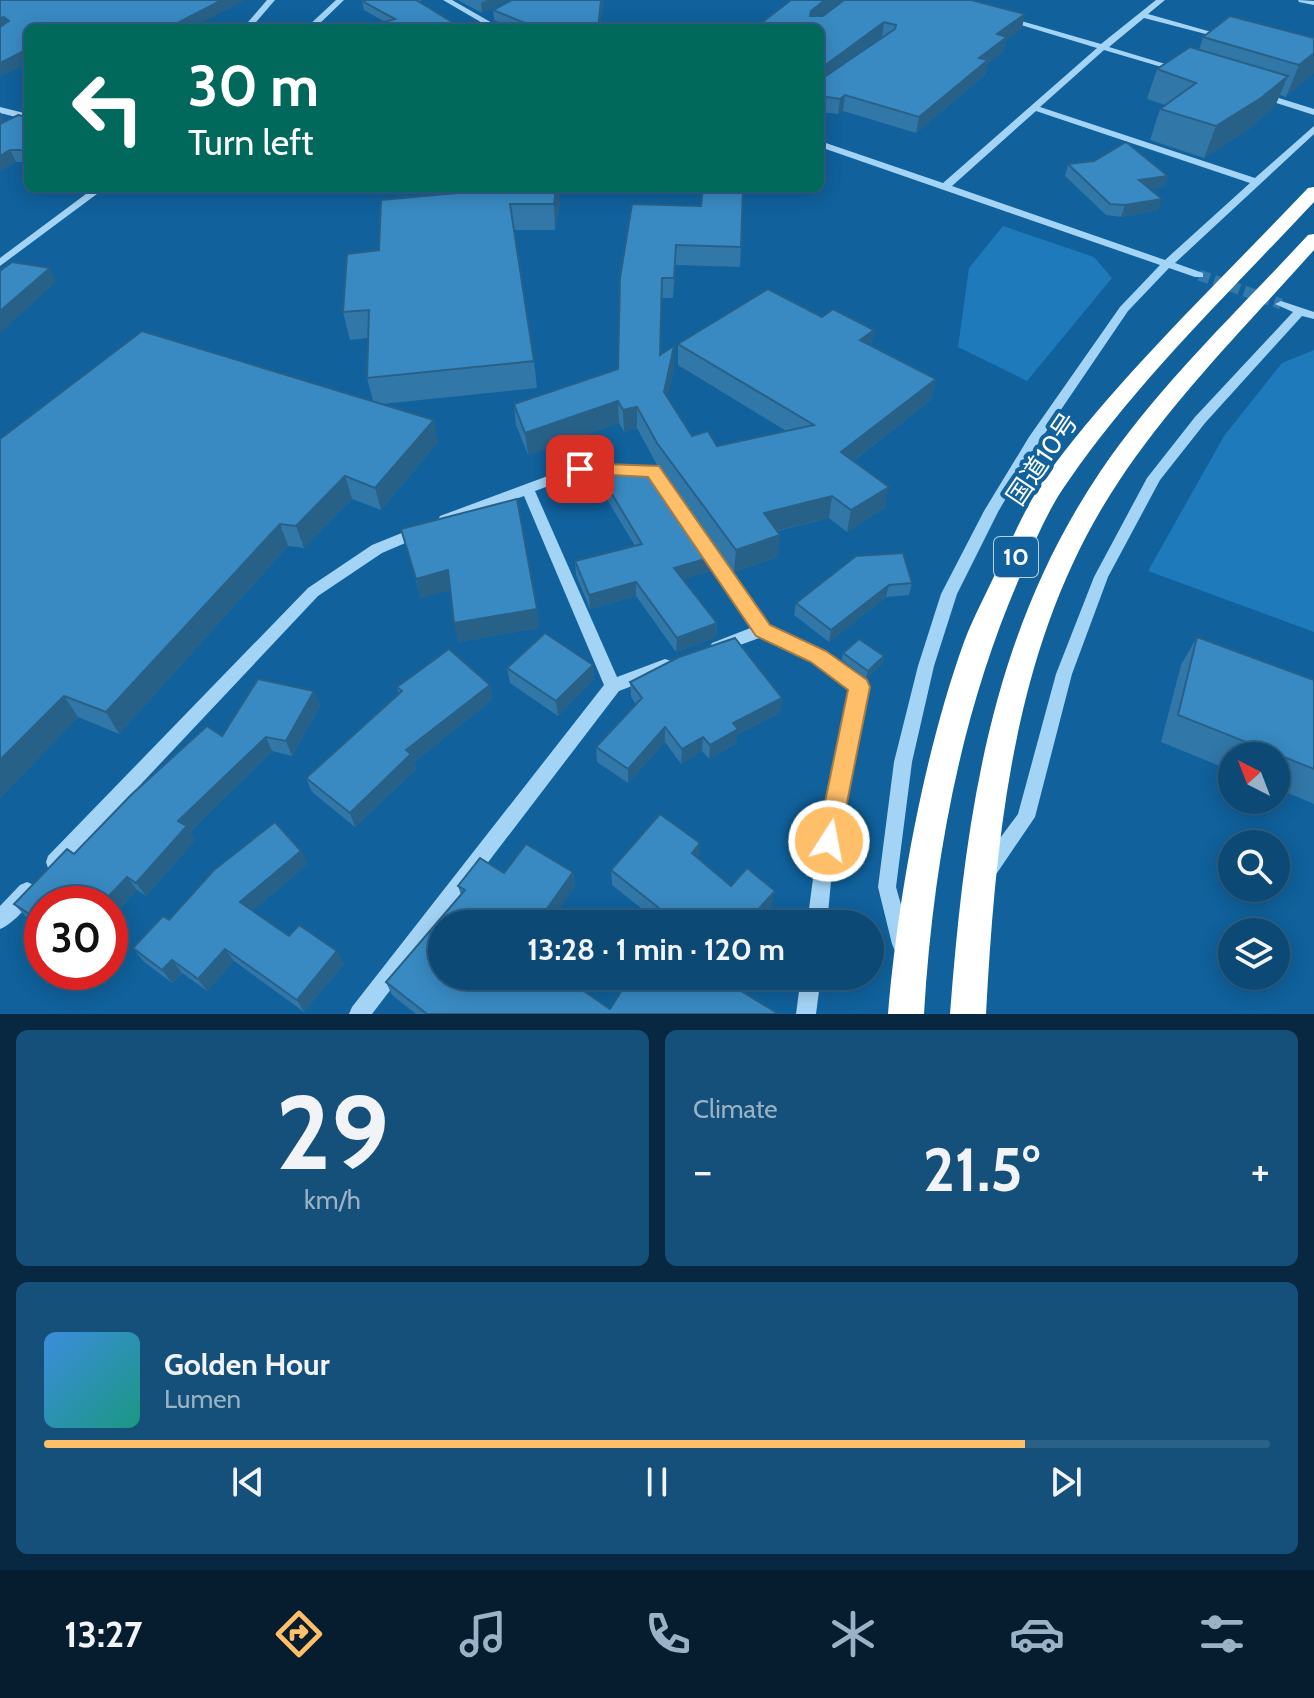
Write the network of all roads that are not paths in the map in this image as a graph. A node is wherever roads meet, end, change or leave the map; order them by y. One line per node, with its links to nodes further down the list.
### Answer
1 (271, 0): 11 (street)
2 (340, 0): 12 (street)
3 (447, 0): 10 (street)
4 (1161, 0): 9 (street)
5 (1302, 0): 6 (street)
6 (1314, 3)
7 (493, 13): 10 (street)
8 (992, 13): 15 (street)
9 (1143, 15): 14 (street); 15 (street)
10 (481, 20): 13 (street)
11 (250, 24)
12 (314, 24)
13 (489, 24)
14 (1229, 38)
15 (1102, 48): 16 (street); 18 (street)
16 (1193, 75)
17 (1253, 93): 20 (street)
18 (1034, 108): 26 (street); 27 (street)
19 (0, 110): 21 (street)
20 (1314, 112)
21 (24, 116)
22 (24, 119): 23 (street)
23 (14, 125)
24 (1314, 129): 26 (street)
25 (824, 145): 27 (street)
26 (1255, 181): 32 (street)
27 (946, 186): 32 (street)
28 (95, 192): 31 (street)
29 (1314, 192): 44 (highway, 国道10号 / 10)
30 (1314, 239): 41 (highway, 10)
31 (0, 263)
32 (1167, 264): 33 (street); 44 (street)
33 (1199, 275)
34 (1281, 304): 35 (street)
35 (1307, 313): 41 (street)
36 (528, 490): 37 (street); 40 (street); 43 (street)
37 (763, 630): 38 (street); 42 (street)
38 (708, 651)
39 (681, 661): 40 (street)
40 (613, 686): 46 (street)
41 (976, 886): 49 (highway, 10)
42 (819, 910)
43 (0, 920)
44 (909, 972): 48 (highway, 国道10号 / 10)
45 (809, 990): 47 (street)
46 (359, 1014)
47 (806, 1014)
48 (906, 1014)
49 (968, 1014)

